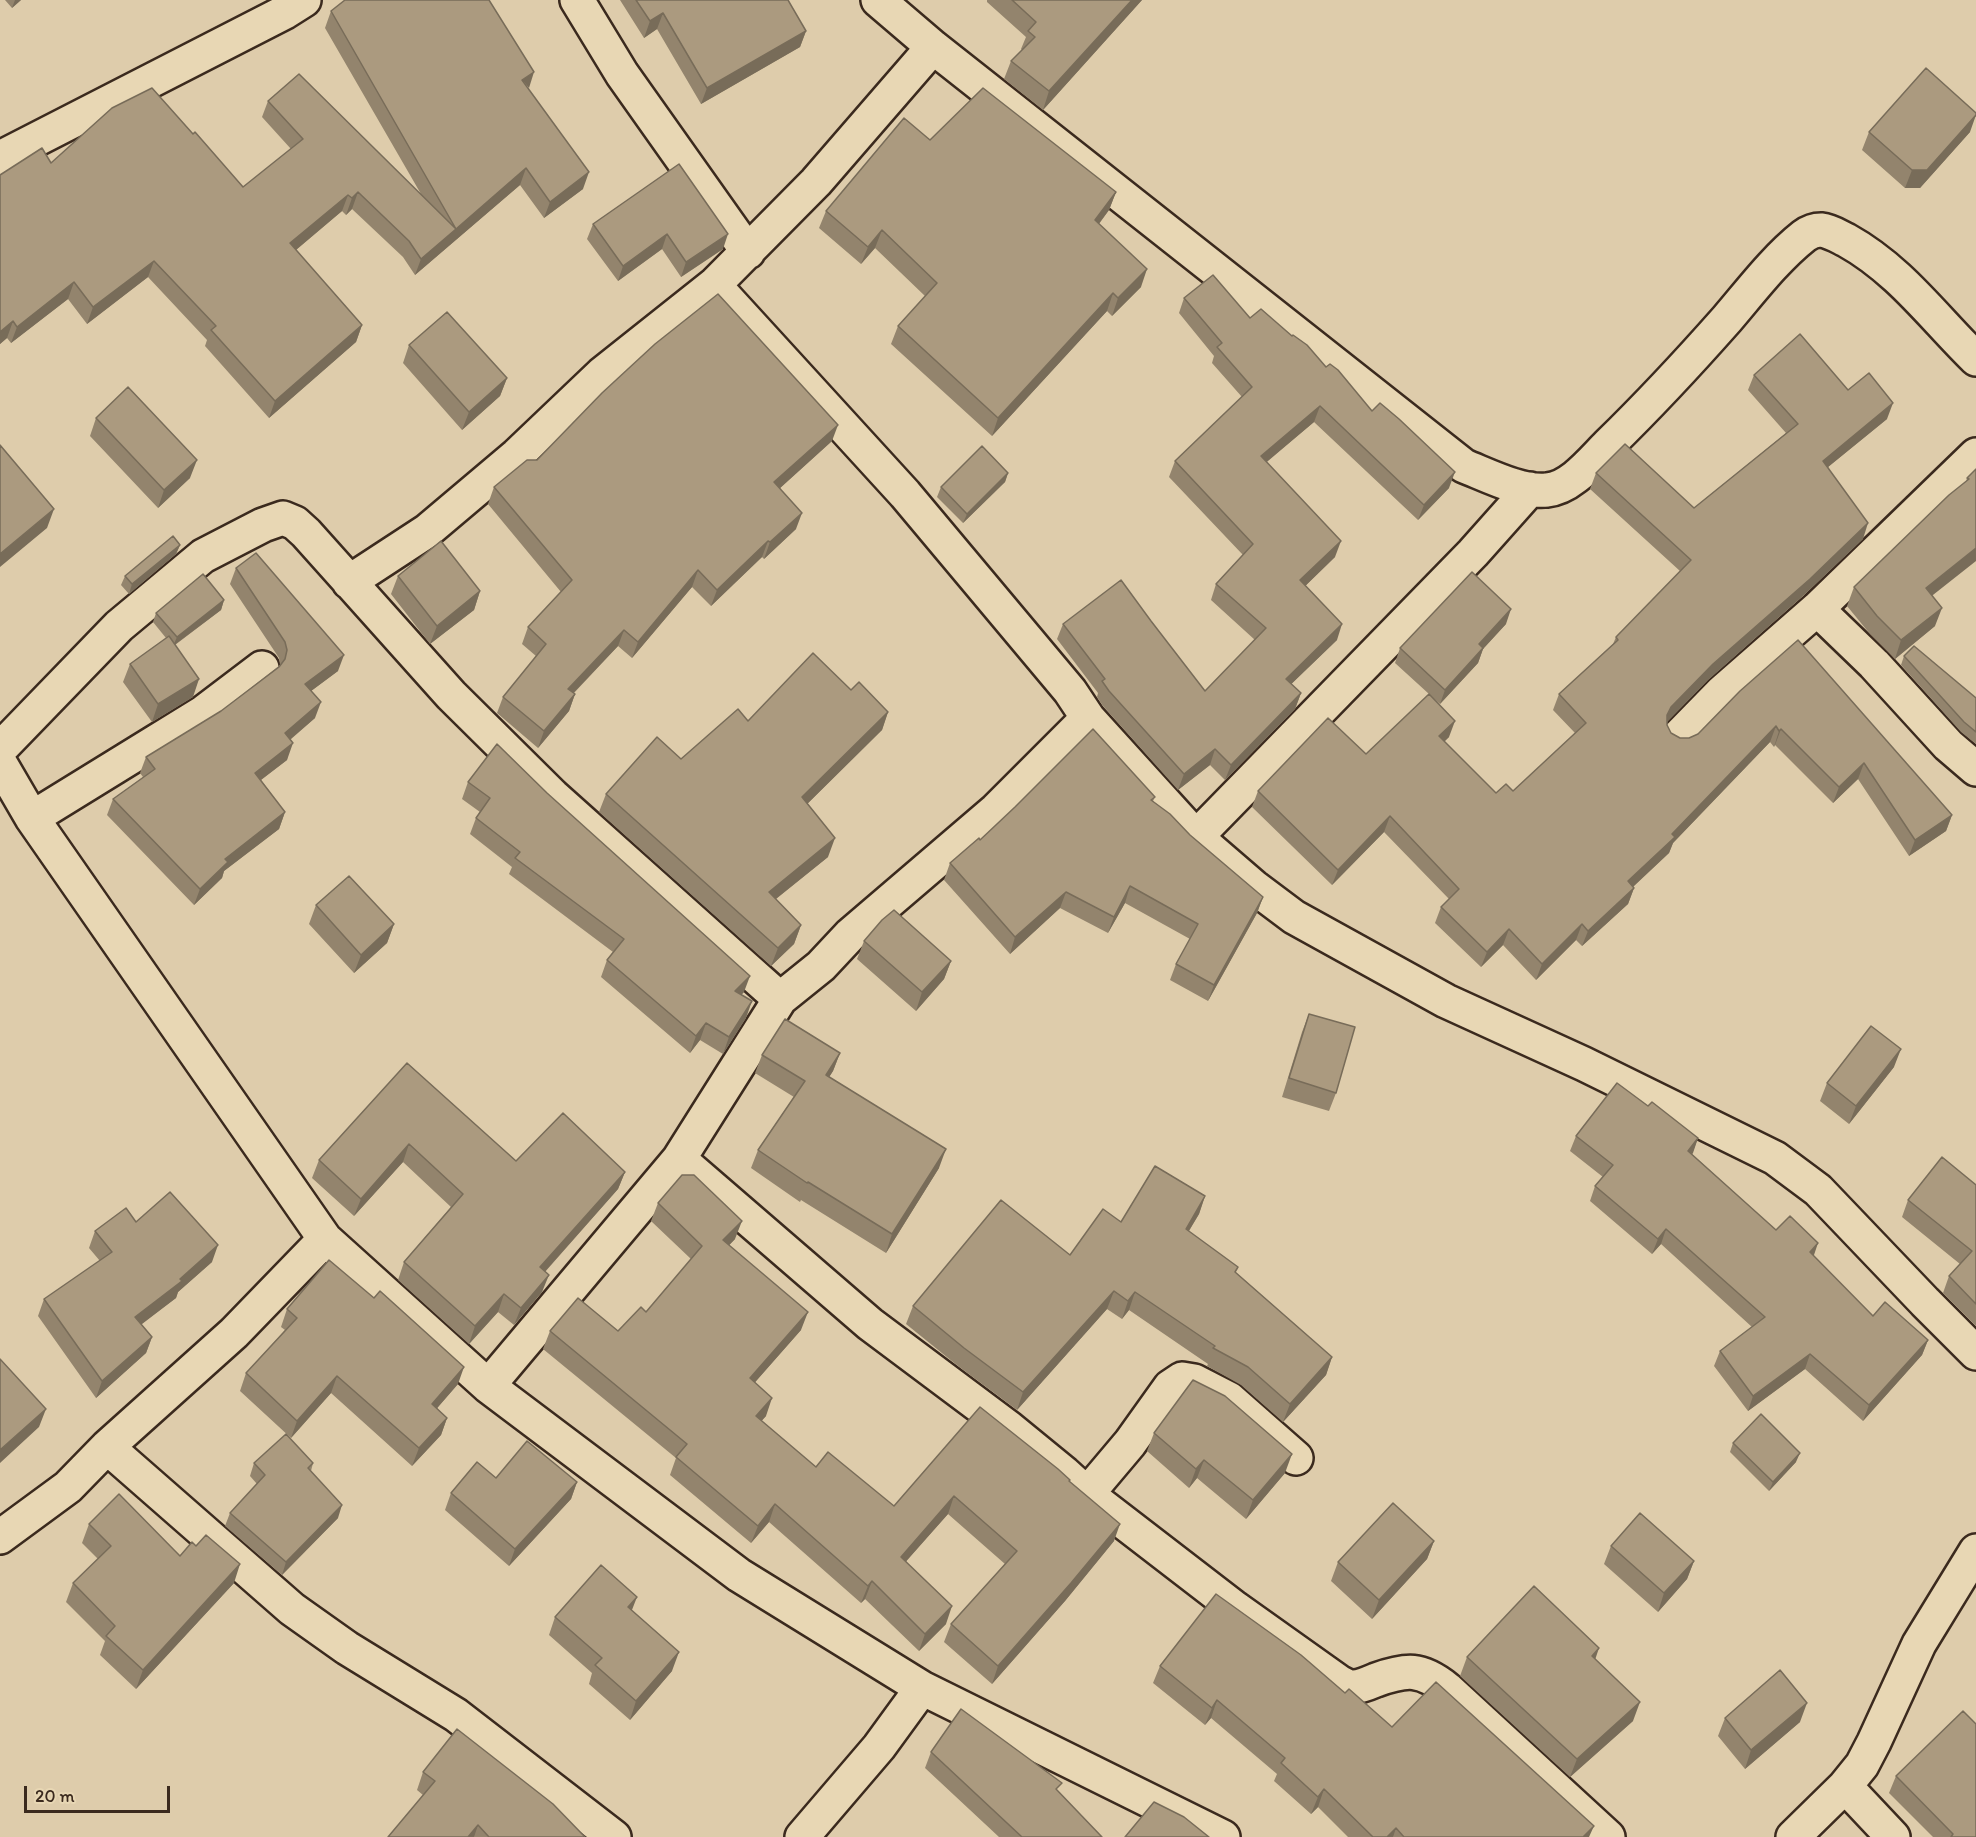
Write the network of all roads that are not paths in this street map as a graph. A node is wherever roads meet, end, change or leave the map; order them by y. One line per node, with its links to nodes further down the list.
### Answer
1 (304, 0): 5 (street)
2 (577, 0): 6 (street)
3 (878, 0): 4 (street)
4 (933, 47): 6 (street); 10 (street)
5 (0, 158)
6 (748, 252): 7 (street)
7 (714, 285): 11 (street); 14 (street)
8 (1976, 359): 10 (street)
9 (1976, 454): 12 (street)
10 (1530, 489): 20 (street)
11 (349, 582): 16 (street); 21 (street)
12 (1817, 609): 15 (street); 18 (street)
13 (262, 668): 19 (street)
14 (1088, 718): 20 (street); 21 (street)
15 (1679, 736)
16 (0, 749)
17 (0, 764): 19 (street)
18 (1976, 769)
19 (32, 818): 23 (street)
20 (1196, 837): 24 (street)
21 (780, 999): 22 (street)
22 (679, 1159): 25 (street); 28 (street)
23 (325, 1239): 25 (street); 26 (street)
24 (1976, 1353)
25 (488, 1386): 31 (street)
26 (107, 1447): 29 (street); 33 (street)
27 (1296, 1458): 28 (street)
28 (1087, 1494): 36 (street)
29 (0, 1537)
30 (1976, 1551): 32 (street)
31 (922, 1688): 34 (street); 35 (street)
32 (1845, 1786): 37 (street); 38 (street)
33 (614, 1837)
34 (802, 1837)
35 (1222, 1837)
36 (1608, 1837)
37 (1793, 1837)
38 (1893, 1837)

